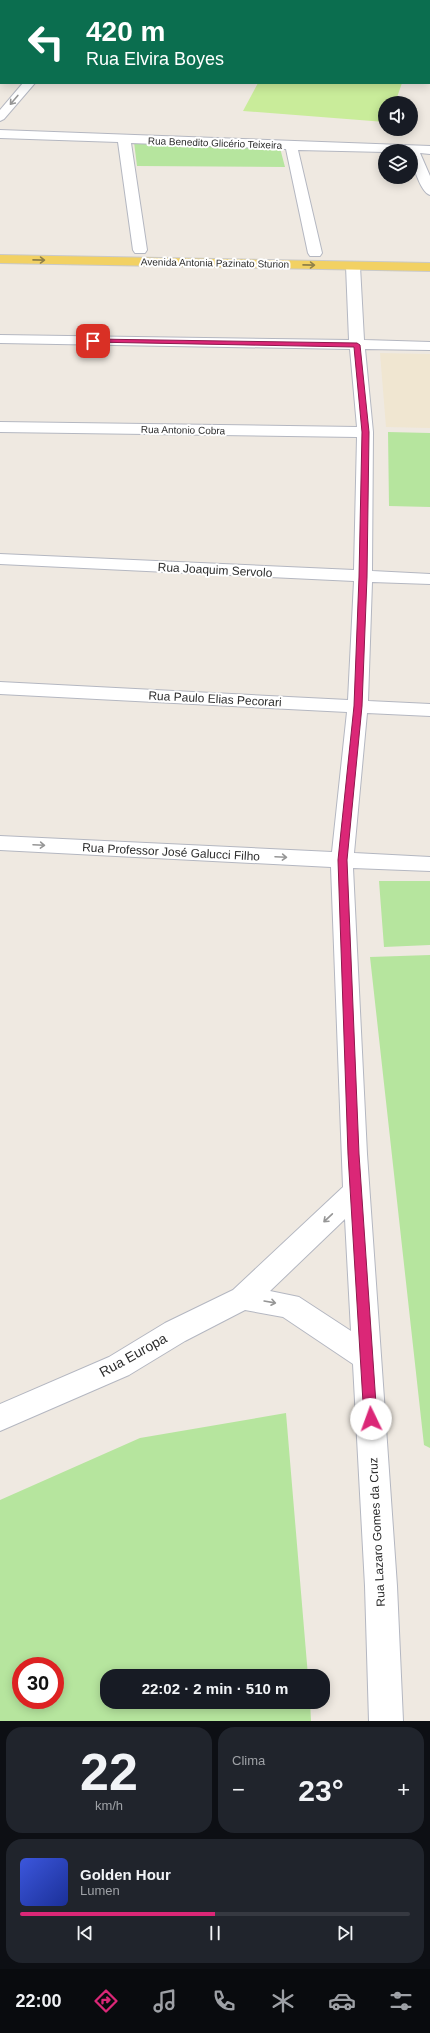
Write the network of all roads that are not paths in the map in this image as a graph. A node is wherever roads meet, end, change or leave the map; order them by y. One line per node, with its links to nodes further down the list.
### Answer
1 (28, 84): 2 (street, one-way to 2)
2 (0, 117)
3 (0, 134): 4 (street, Rua Benedito Glicério Teixeira)
4 (124, 139): 5 (street, Rua Benedito Glicério Teixeira); 12 (street)
5 (291, 146): 6 (street, Rua Benedito Glicério Teixeira); 13 (street)
6 (378, 149)
7 (418, 150): 8 (street, Rua Benedito Glicério Teixeira)
8 (430, 150)
9 (418, 162): 10 (street)
10 (430, 191)
11 (0, 248): 12 (main road, Avenida Antonia Pazinato Sturion)
12 (140, 250): 13 (main road, Avenida Antonia Pazinato Sturion)
13 (315, 253): 14 (main road, Avenida Antonia Pazinato Sturion)
14 (430, 254)
15 (0, 259): 16 (main road, Avenida Antonia Pazinato Sturion, one-way to 16)
16 (353, 266): 17 (main road, Avenida Antonia Pazinato Sturion); 19 (street, Rua Lazaro Gomes da Cruz)
17 (430, 267)
18 (0, 339): 19 (street)
19 (357, 345): 20 (street); 22 (street, Rua Lazaro Gomes da Cruz)
20 (430, 346)
21 (0, 427): 22 (street, Rua Antonio Cobra)
22 (365, 432): 24 (street, Rua Lazaro Gomes da Cruz)
23 (0, 559): 24 (street, Rua Joaquim Servolo)
24 (363, 577): 25 (street, Rua Joaquim Servolo); 27 (street, Rua Lazaro Gomes da Cruz)
25 (430, 579)
26 (0, 688): 27 (street, Rua Paulo Elias Pecorari)
27 (358, 706): 28 (street, Rua Paulo Elias Pecorari); 30 (street, Rua Lazaro Gomes da Cruz)
28 (430, 710)
29 (0, 843): 30 (street, Rua Professor José Galucci Filho, one-way to 30)
30 (342, 860): 31 (street, Rua Professor José Galucci Filho); 32 (street, Rua Lazaro Gomes da Cruz)
31 (430, 864)
32 (356, 1191): 33 (street, Rua Europa, one-way to 33); 34 (street, Rua Lazaro Gomes da Cruz)
33 (243, 1298): 34 (street, one-way to 34); 35 (street, Rua Europa)
34 (366, 1357): 36 (street, Rua Lazaro Gomes da Cruz)
35 (0, 1418)
36 (386, 1721)

